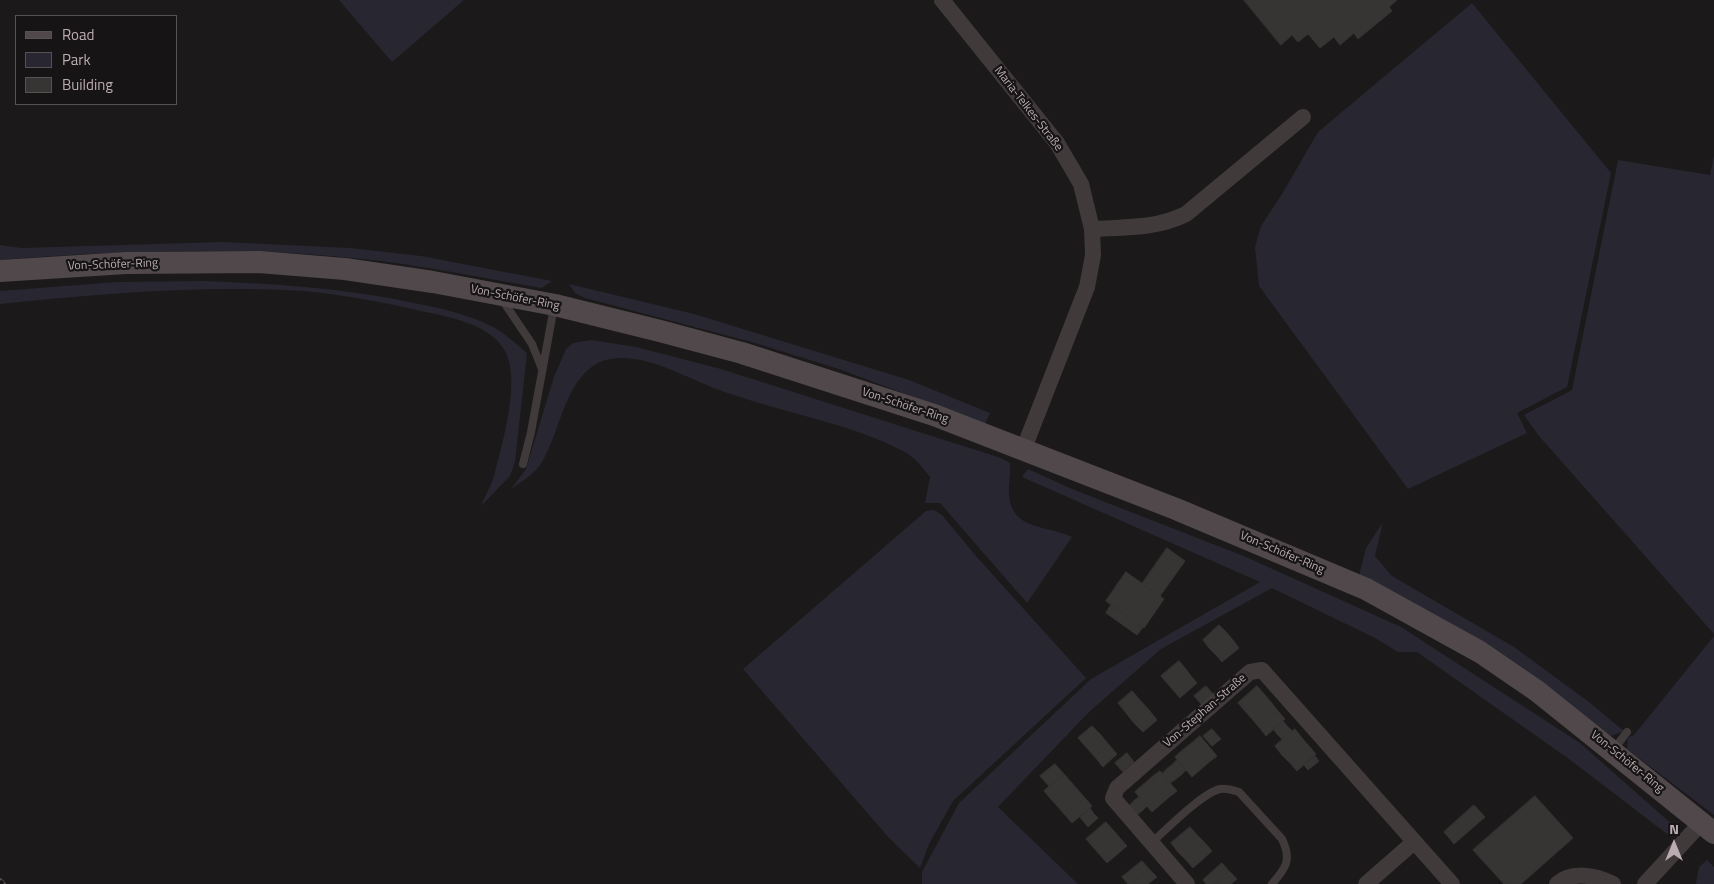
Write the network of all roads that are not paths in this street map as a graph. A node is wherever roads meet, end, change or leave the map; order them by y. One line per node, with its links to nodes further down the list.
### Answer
1 (942, 0): 3 (street, Maria-Telkes-Straße)
2 (1303, 117): 3 (street)
3 (1092, 229): 8 (street, Maria-Telkes-Straße)
4 (0, 270): 5 (main road, Von-Schöfer-Ring)
5 (498, 296): 6 (main road, Von-Schöfer-Ring); 7 (lane)
6 (555, 305): 7 (lane); 8 (main road, Von-Schöfer-Ring)
7 (542, 369): 9 (lane)
8 (1024, 448): 11 (main road, Von-Schöfer-Ring)
9 (522, 464)
10 (1627, 732): 11 (lane)
11 (1612, 750): 12 (main road, Von-Schöfer-Ring)
12 (1708, 827): 21 (street)
13 (1414, 842): 14 (street, Von-Stephan-Straße); 17 (street); 18 (street, Von-Stephan-Straße)
14 (1151, 843): 15 (street, Von-Stephan-Straße); 16 (lane)
15 (1187, 884)
16 (1272, 884)
17 (1366, 884)
18 (1452, 884)
19 (1557, 884): 20 (street)
20 (1613, 884)
21 (1645, 884)

